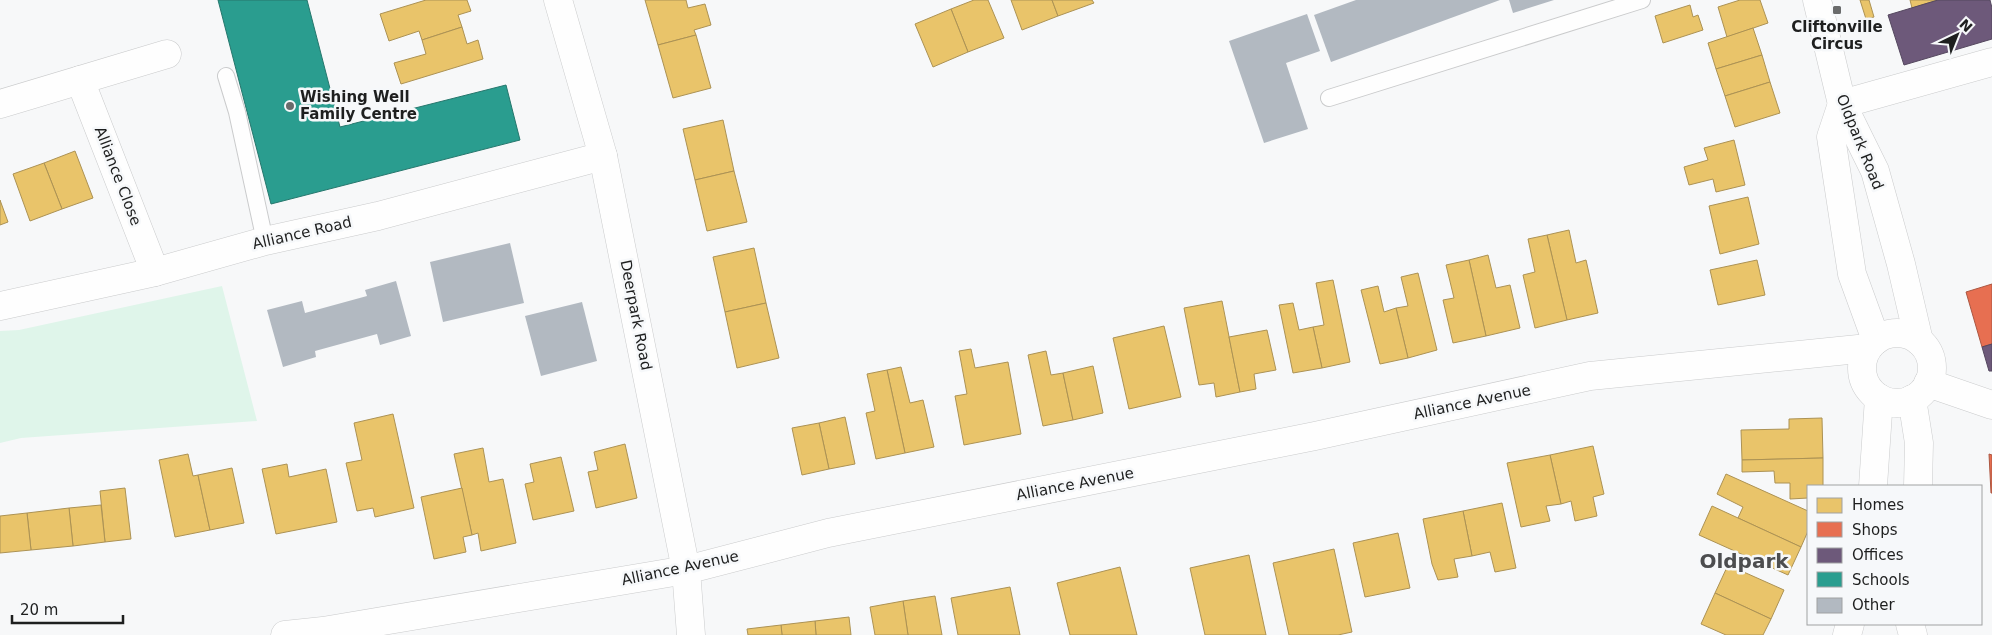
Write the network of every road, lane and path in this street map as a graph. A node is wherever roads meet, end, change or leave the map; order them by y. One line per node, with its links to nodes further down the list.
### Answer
1 (558, 0): 11 (street, Deerpark Road)
2 (1642, 0): 8 (lane)
3 (1817, 0): 10 (street, Oldpark Road)
4 (167, 54): 7 (street)
5 (1992, 62): 10 (street)
6 (226, 76): 12 (lane)
7 (80, 80): 9 (street); 13 (street, Alliance Close)
8 (1329, 98)
9 (0, 104)
10 (1842, 104): 15 (street, Oldpark Road); 16 (street)
11 (603, 156): 12 (street, Alliance Road); 22 (street, Deerpark Road)
12 (265, 241): 13 (street, Alliance Road)
13 (155, 272): 14 (street, Alliance Road)
14 (0, 306)
15 (1919, 341): 16 (street); 17 (street)
16 (1872, 344): 18 (street); 22 (street, Alliance Avenue)
17 (1920, 391): 18 (street); 19 (street); 21 (street)
18 (1879, 398): 20 (street)
19 (1992, 405)
20 (1873, 485)
21 (1918, 485)
22 (686, 570): 23 (street, Alliance Avenue); 24 (street, Deerpark Road)
23 (285, 635)
24 (691, 635)

